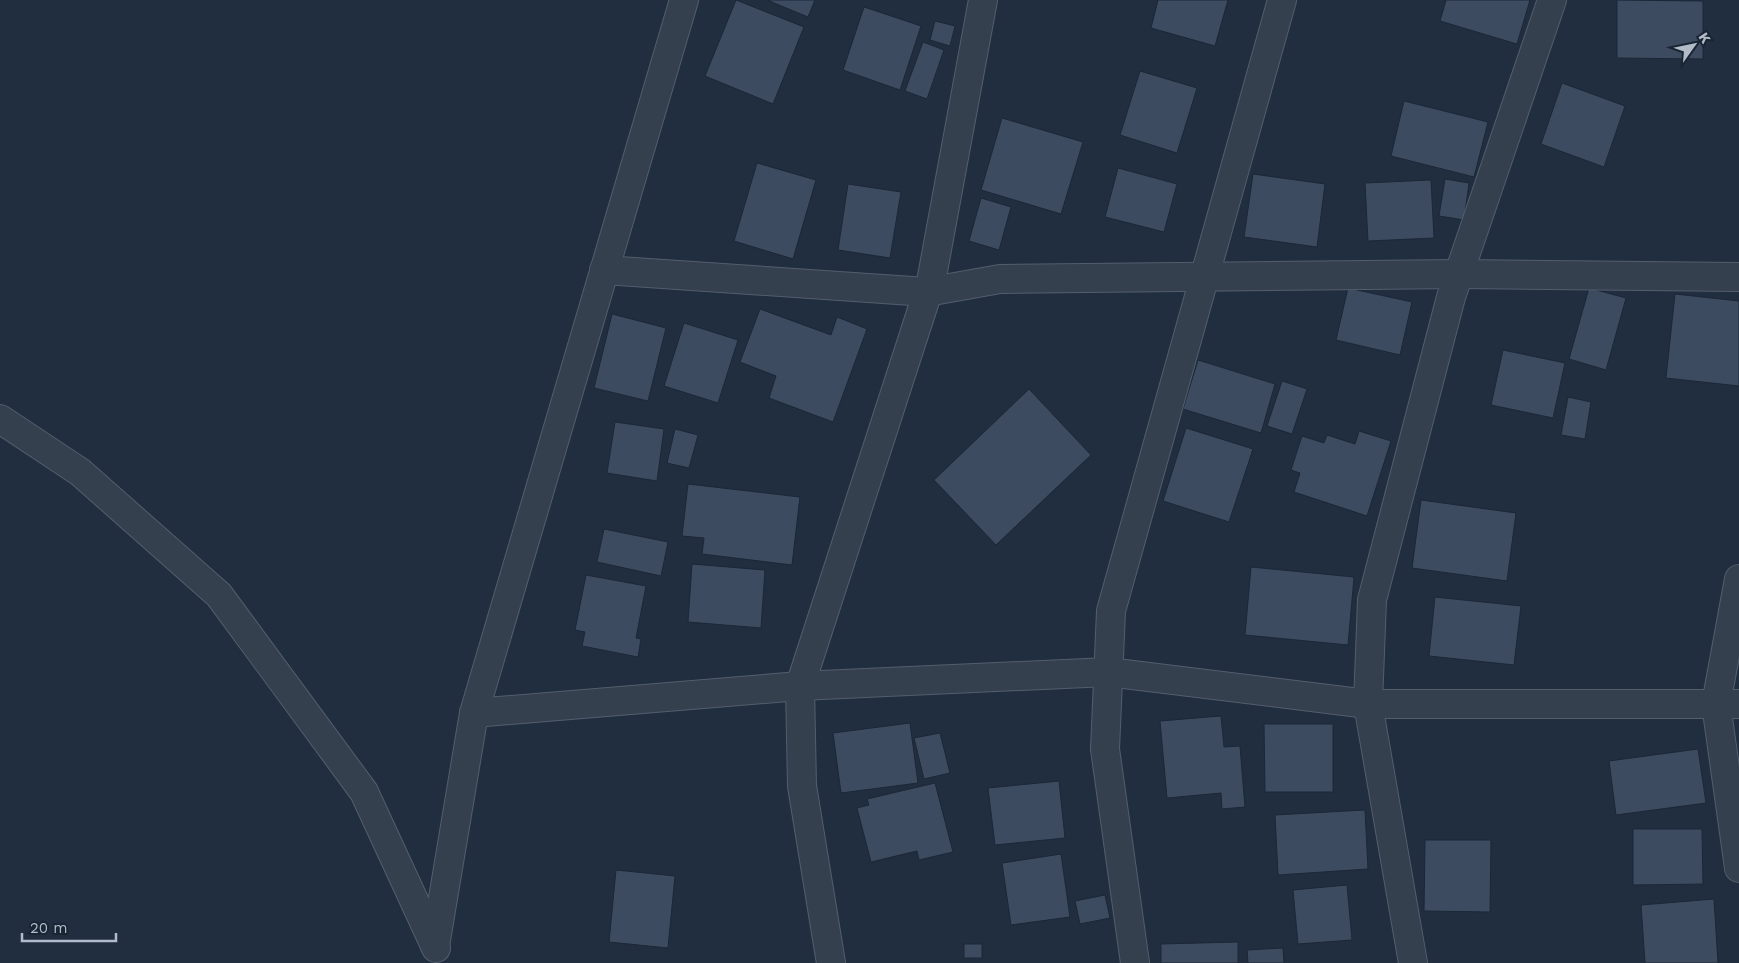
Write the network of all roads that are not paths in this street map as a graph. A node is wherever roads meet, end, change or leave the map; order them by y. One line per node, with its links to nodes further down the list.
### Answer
1 (684, 0): 5 (street)
2 (983, 0): 9 (street)
3 (1282, 0): 7 (street)
4 (1552, 0): 6 (street)
5 (604, 270): 9 (street); 16 (street)
6 (1459, 274): 7 (street); 8 (street); 14 (street)
7 (1205, 276): 9 (street); 12 (street)
8 (1739, 277)
9 (927, 292): 13 (street)
10 (0, 419): 18 (street)
11 (1739, 579): 15 (street)
12 (1108, 672): 13 (street); 14 (street); 20 (street)
13 (800, 686): 16 (street); 19 (street)
14 (1368, 704): 15 (street); 21 (street)
15 (1727, 704): 17 (street)
16 (474, 713): 18 (street)
17 (1739, 868)
18 (439, 954)
19 (831, 963)
20 (1135, 963)
21 (1413, 963)

